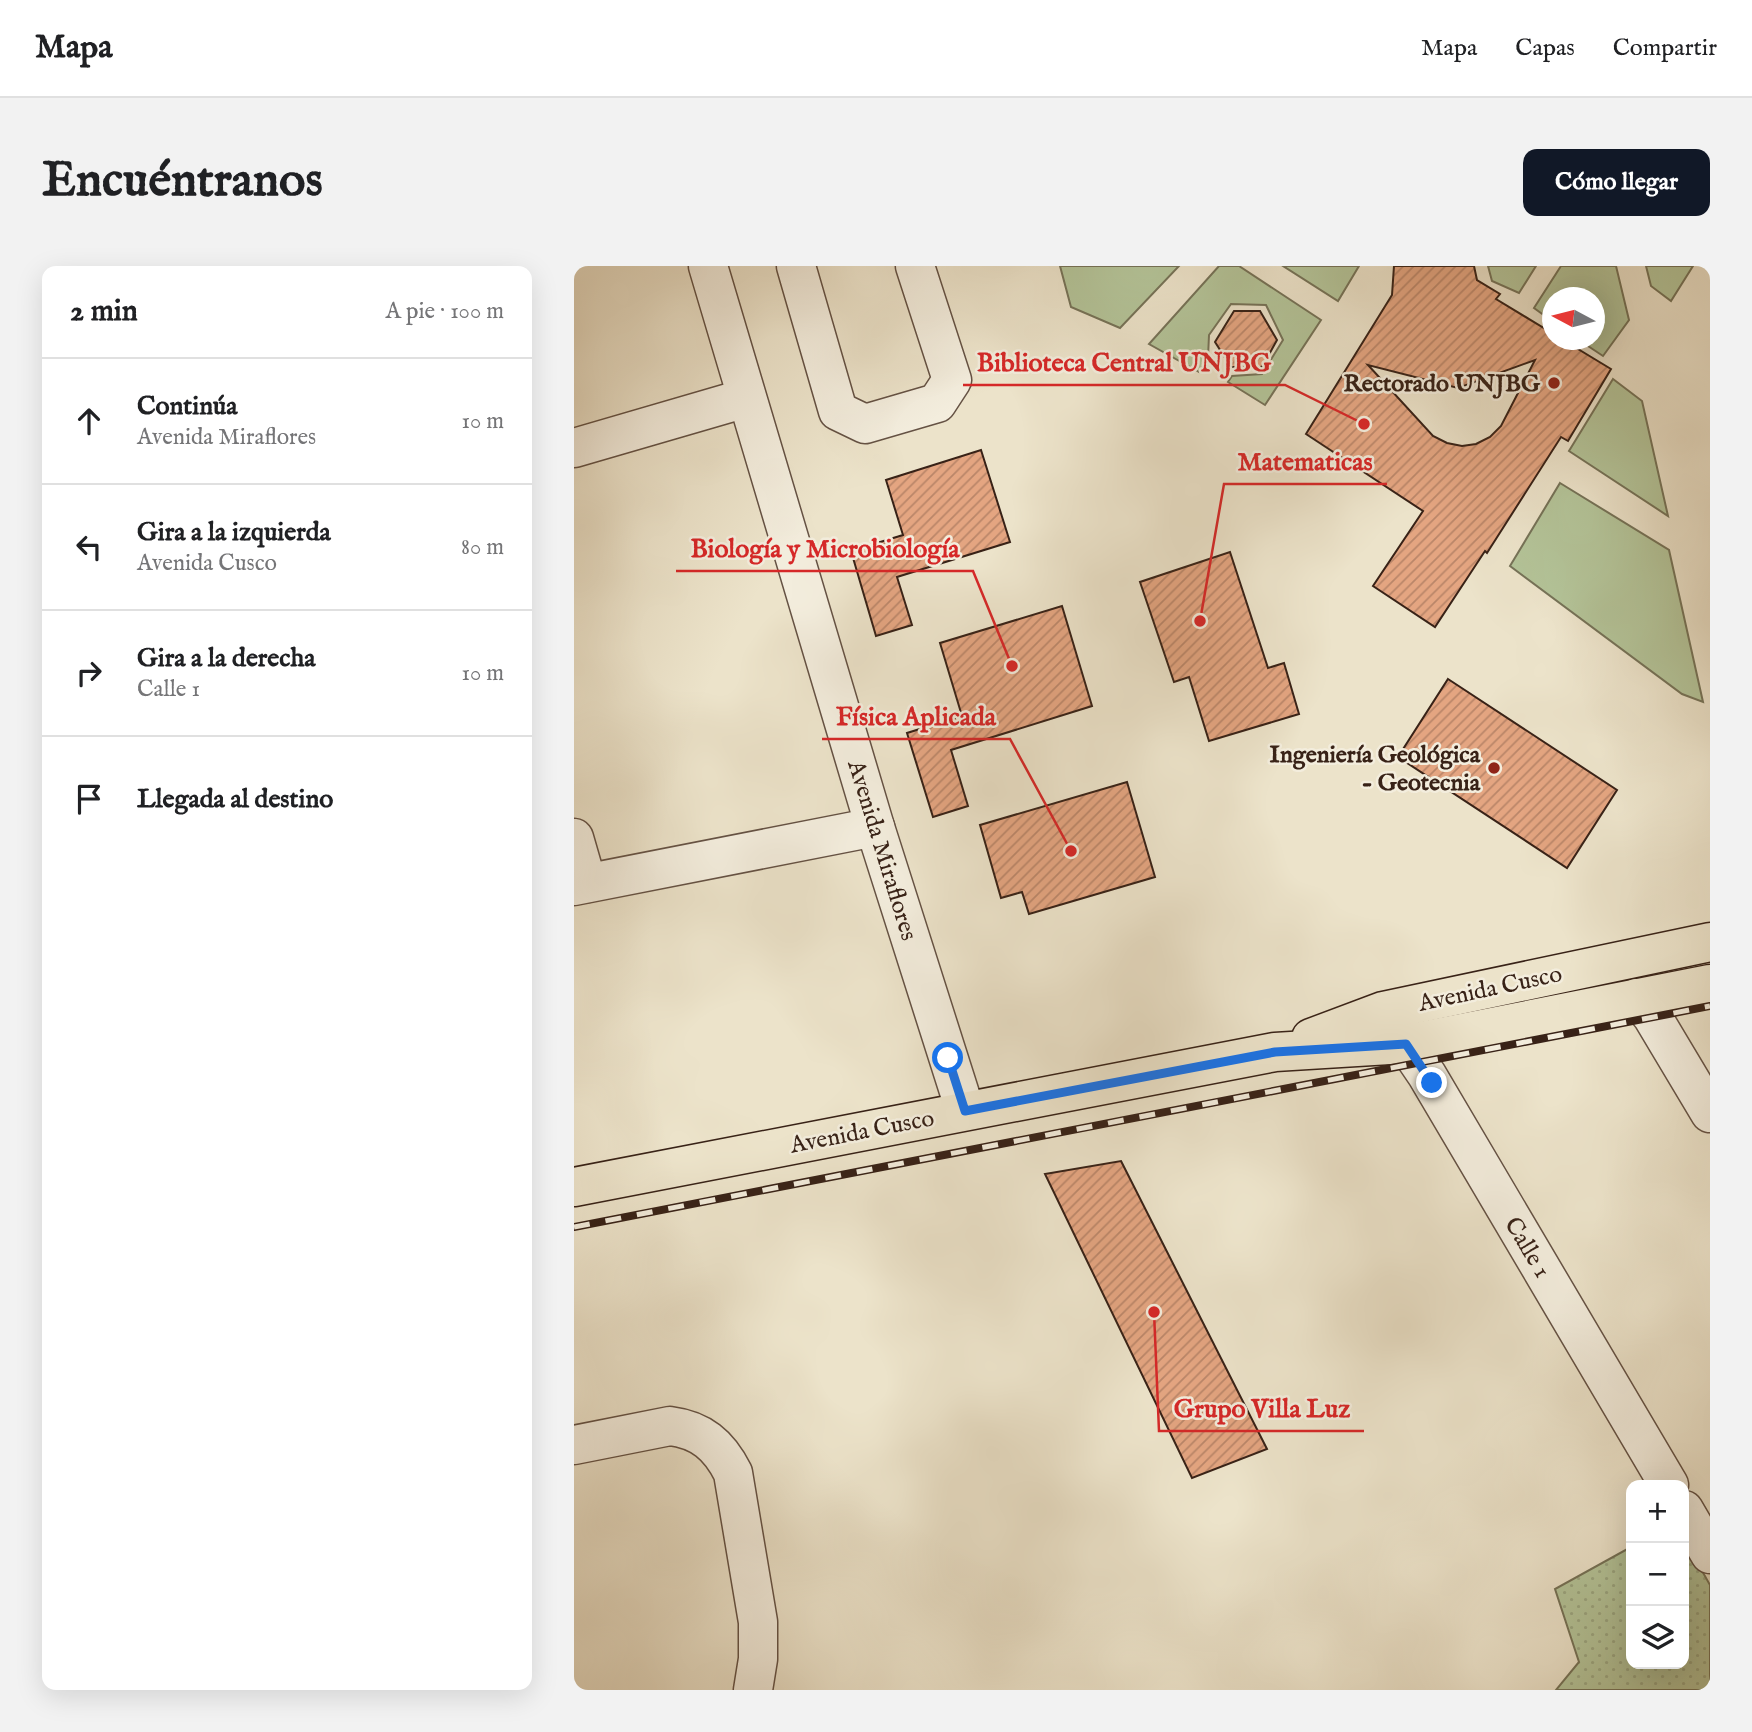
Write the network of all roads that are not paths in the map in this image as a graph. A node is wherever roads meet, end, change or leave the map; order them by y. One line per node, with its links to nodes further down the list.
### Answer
1 (708, 266): 4 (street, Avenida Miraflores)
2 (796, 266): 3 (street)
3 (915, 266)
4 (746, 398): 5 (street); 6 (street, Avenida Miraflores)
5 (574, 448)
6 (875, 827): 8 (street); 15 (street, Avenida Miraflores)
7 (574, 838): 8 (street)
8 (581, 885)
9 (1710, 942): 12 (main road, Avenida Cusco)
10 (1710, 984): 11 (main road, Avenida Cusco)
11 (1637, 998): 13 (main road, Avenida Cusco); 16 (street)
12 (1383, 1011): 13 (street, Calle 1); 14 (main road, Avenida Cusco)
13 (1406, 1044): 14 (main road, Avenida Cusco); 19 (street, Calle 1)
14 (1275, 1052): 15 (main road, Avenida Cusco)
15 (965, 1111): 17 (main road, Avenida Cusco)
16 (1710, 1113)
17 (574, 1187)
18 (574, 1445): 22 (street)
19 (1666, 1480)
20 (1689, 1518): 21 (street)
21 (1710, 1554)
22 (753, 1690)

